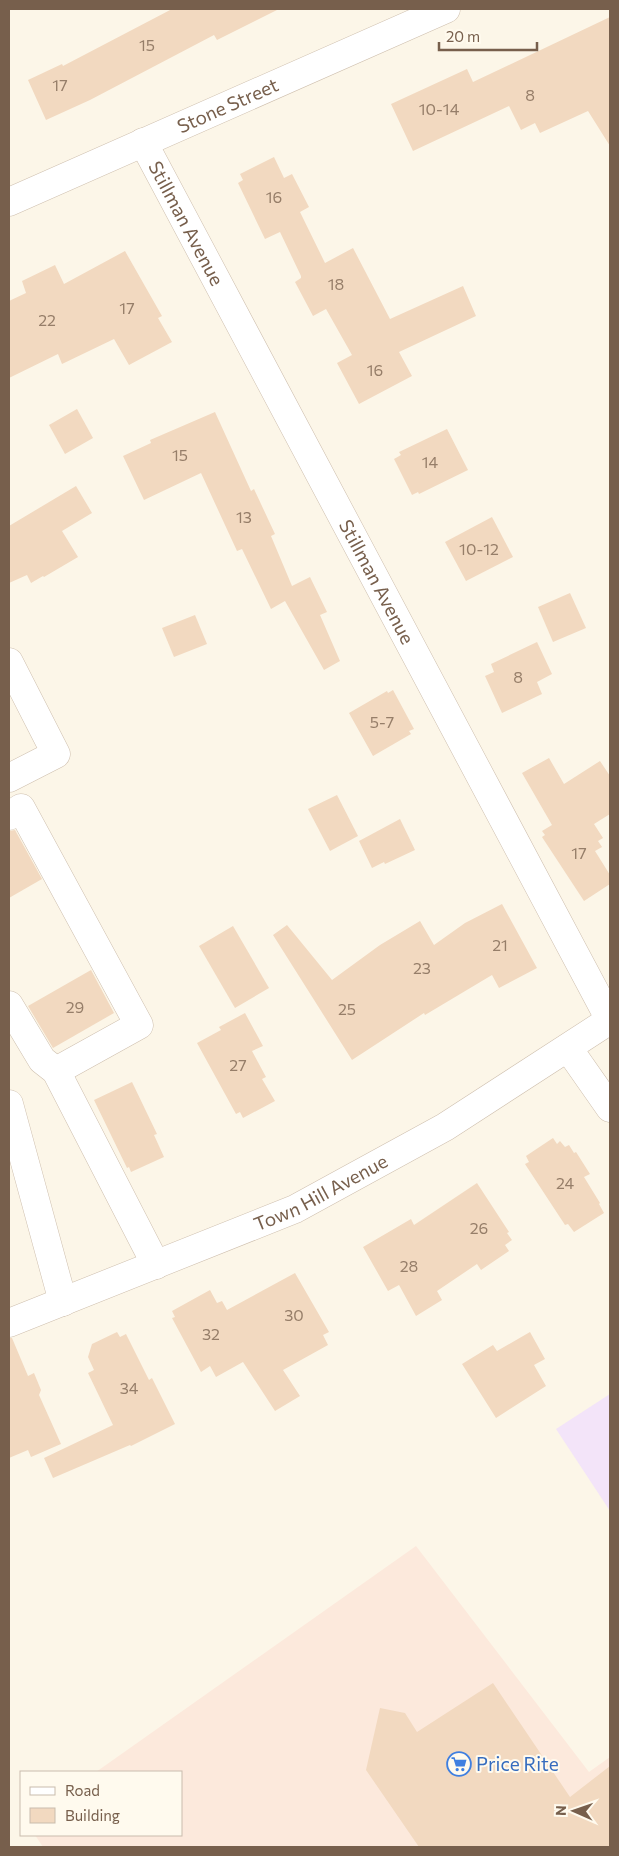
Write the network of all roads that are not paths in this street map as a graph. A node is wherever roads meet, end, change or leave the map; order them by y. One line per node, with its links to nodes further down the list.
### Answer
1 (446, 9): 2 (street, Stone Street)
2 (143, 142): 3 (street, Stone Street); 8 (street, Stillman Avenue)
3 (9, 202)
4 (9, 662): 5 (street)
5 (9, 778)
6 (9, 816): 10 (street)
7 (9, 1005): 10 (street)
8 (610, 1020): 9 (street, Town Hill Avenue)
9 (568, 1048): 12 (street); 13 (street, Town Hill Avenue)
10 (56, 1071): 13 (street)
11 (9, 1104): 14 (street)
12 (610, 1108)
13 (156, 1265): 14 (street, Town Hill Avenue)
14 (63, 1302): 15 (street, Town Hill Avenue)
15 (9, 1323)

